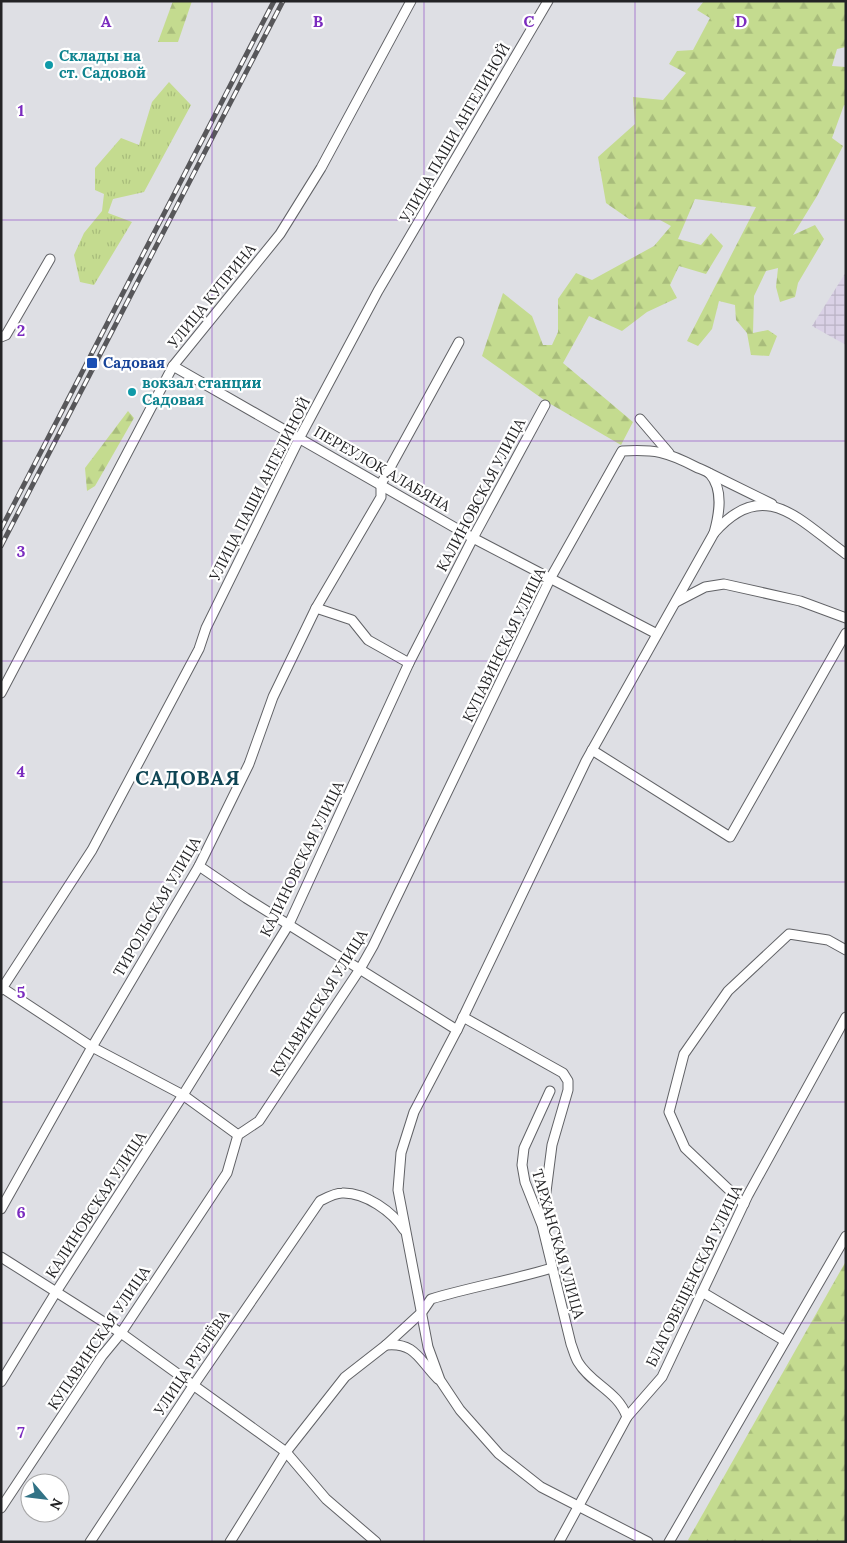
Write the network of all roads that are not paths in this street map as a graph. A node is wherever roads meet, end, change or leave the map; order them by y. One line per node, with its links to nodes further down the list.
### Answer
1 (411, 1): 6 (street, УЛИЦА КУПРИНА)
2 (548, 1): 9 (street, УЛИЦА ПАШИ АНГЕЛИНОЙ)
3 (50, 259): 4 (street)
4 (1, 337)
5 (460, 342): 12 (street, ТИРОЛЬСКАЯ УЛИЦА)
6 (173, 366): 9 (street, ПЕРЕУЛОК АЛАБЯНА); 24 (street, УЛИЦА КУПРИНА)
7 (545, 405): 15 (street, КАЛИНОВСКАЯ УЛИЦА)
8 (640, 419): 10 (street)
9 (300, 437): 12 (street, ПЕРЕУЛОК АЛАБЯНА); 30 (street, УЛИЦА ПАШИ АНГЕЛИНОЙ)
10 (669, 453): 11 (street); 17 (street, КУПАВИНСКАЯ УЛИЦА)
11 (709, 473): 13 (street); 14 (street)
12 (381, 484): 15 (street, ПЕРЕУЛОК АЛАБЯНА); 19 (street, ТИРОЛЬСКАЯ УЛИЦА)
13 (774, 506): 14 (street); 16 (street)
14 (714, 533): 18 (street)
15 (472, 538): 17 (street, ПЕРЕУЛОК АЛАБЯНА); 23 (street, КАЛИНОВСКАЯ УЛИЦА)
16 (846, 554)
17 (550, 579): 22 (street, ПЕРЕУЛОК АЛАБЯНА); 29 (street, КУПАВИНСКАЯ УЛИЦА)
18 (676, 602): 20 (street); 22 (street)
19 (316, 608): 23 (street); 26 (street, ТИРОЛЬСКАЯ УЛИЦА)
20 (846, 618)
21 (846, 633): 25 (street)
22 (657, 634): 25 (street)
23 (409, 663): 27 (street, КАЛИНОВСКАЯ УЛИЦА)
24 (1, 693)
25 (592, 750): 31 (street)
26 (199, 866): 27 (street); 34 (street, ТИРОЛЬСКАЯ УЛИЦА)
27 (289, 924): 29 (street); 36 (street, КАЛИНОВСКАЯ УЛИЦА)
28 (846, 950): 40 (street)
29 (360, 969): 33 (street); 37 (street, КУПАВИНСКАЯ УЛИЦА)
30 (2, 989): 34 (street)
31 (463, 1017): 33 (street); 38 (street)
32 (846, 1017): 40 (street, БЛАГОВЕЩЕНСКАЯ УЛИЦА)
33 (457, 1030): 43 (street)
34 (92, 1047): 36 (street); 41 (street, ТИРОЛЬСКАЯ УЛИЦА)
35 (550, 1092): 39 (street, ТАРХАНСКАЯ УЛИЦА)
36 (183, 1095): 37 (street); 47 (street, КАЛИНОВСКАЯ УЛИЦА)
37 (238, 1135): 50 (street, КУПАВИНСКАЯ УЛИЦА)
38 (544, 1197): 39 (street); 42 (street)
39 (531, 1200): 42 (street, ТАРХАНСКАЯ УЛИЦА)
40 (744, 1204): 48 (street, БЛАГОВЕЩЕНСКАЯ УЛИЦА)
41 (1, 1209)
42 (542, 1225): 46 (street, ТАРХАНСКАЯ УЛИЦА)
43 (408, 1236): 49 (street); 55 (street, УЛИЦА РУБЛЁВА)
44 (846, 1236): 51 (street)
45 (1, 1257): 47 (street)
46 (552, 1268): 49 (street); 56 (street, ТАРХАНСКАЯ УЛИЦА)
47 (56, 1292): 50 (street); 54 (street, КАЛИНОВСКАЯ УЛИЦА)
48 (702, 1292): 51 (street); 56 (street, БЛАГОВЕЩЕНСКАЯ УЛИЦА)
49 (422, 1312): 52 (street); 53 (street)
50 (121, 1333): 55 (street); 59 (street, КУПАВИНСКАЯ УЛИЦА)
51 (785, 1341): 65 (street)
52 (386, 1345): 53 (street); 57 (street)
53 (440, 1380): 58 (street)
54 (1, 1382)
55 (193, 1386): 57 (street); 60 (street, УЛИЦА РУБЛЁВА)
56 (627, 1417): 58 (street, БЛАГОВЕЩЕНСКАЯ УЛИЦА)
57 (286, 1452): 61 (street); 62 (street)
58 (578, 1507): 63 (street, БЛАГОВЕЩЕНСКАЯ УЛИЦА); 64 (street)
59 (1, 1508)
60 (90, 1542)
61 (230, 1542)
62 (376, 1542)
63 (559, 1542)
64 (648, 1542)
65 (669, 1542)

